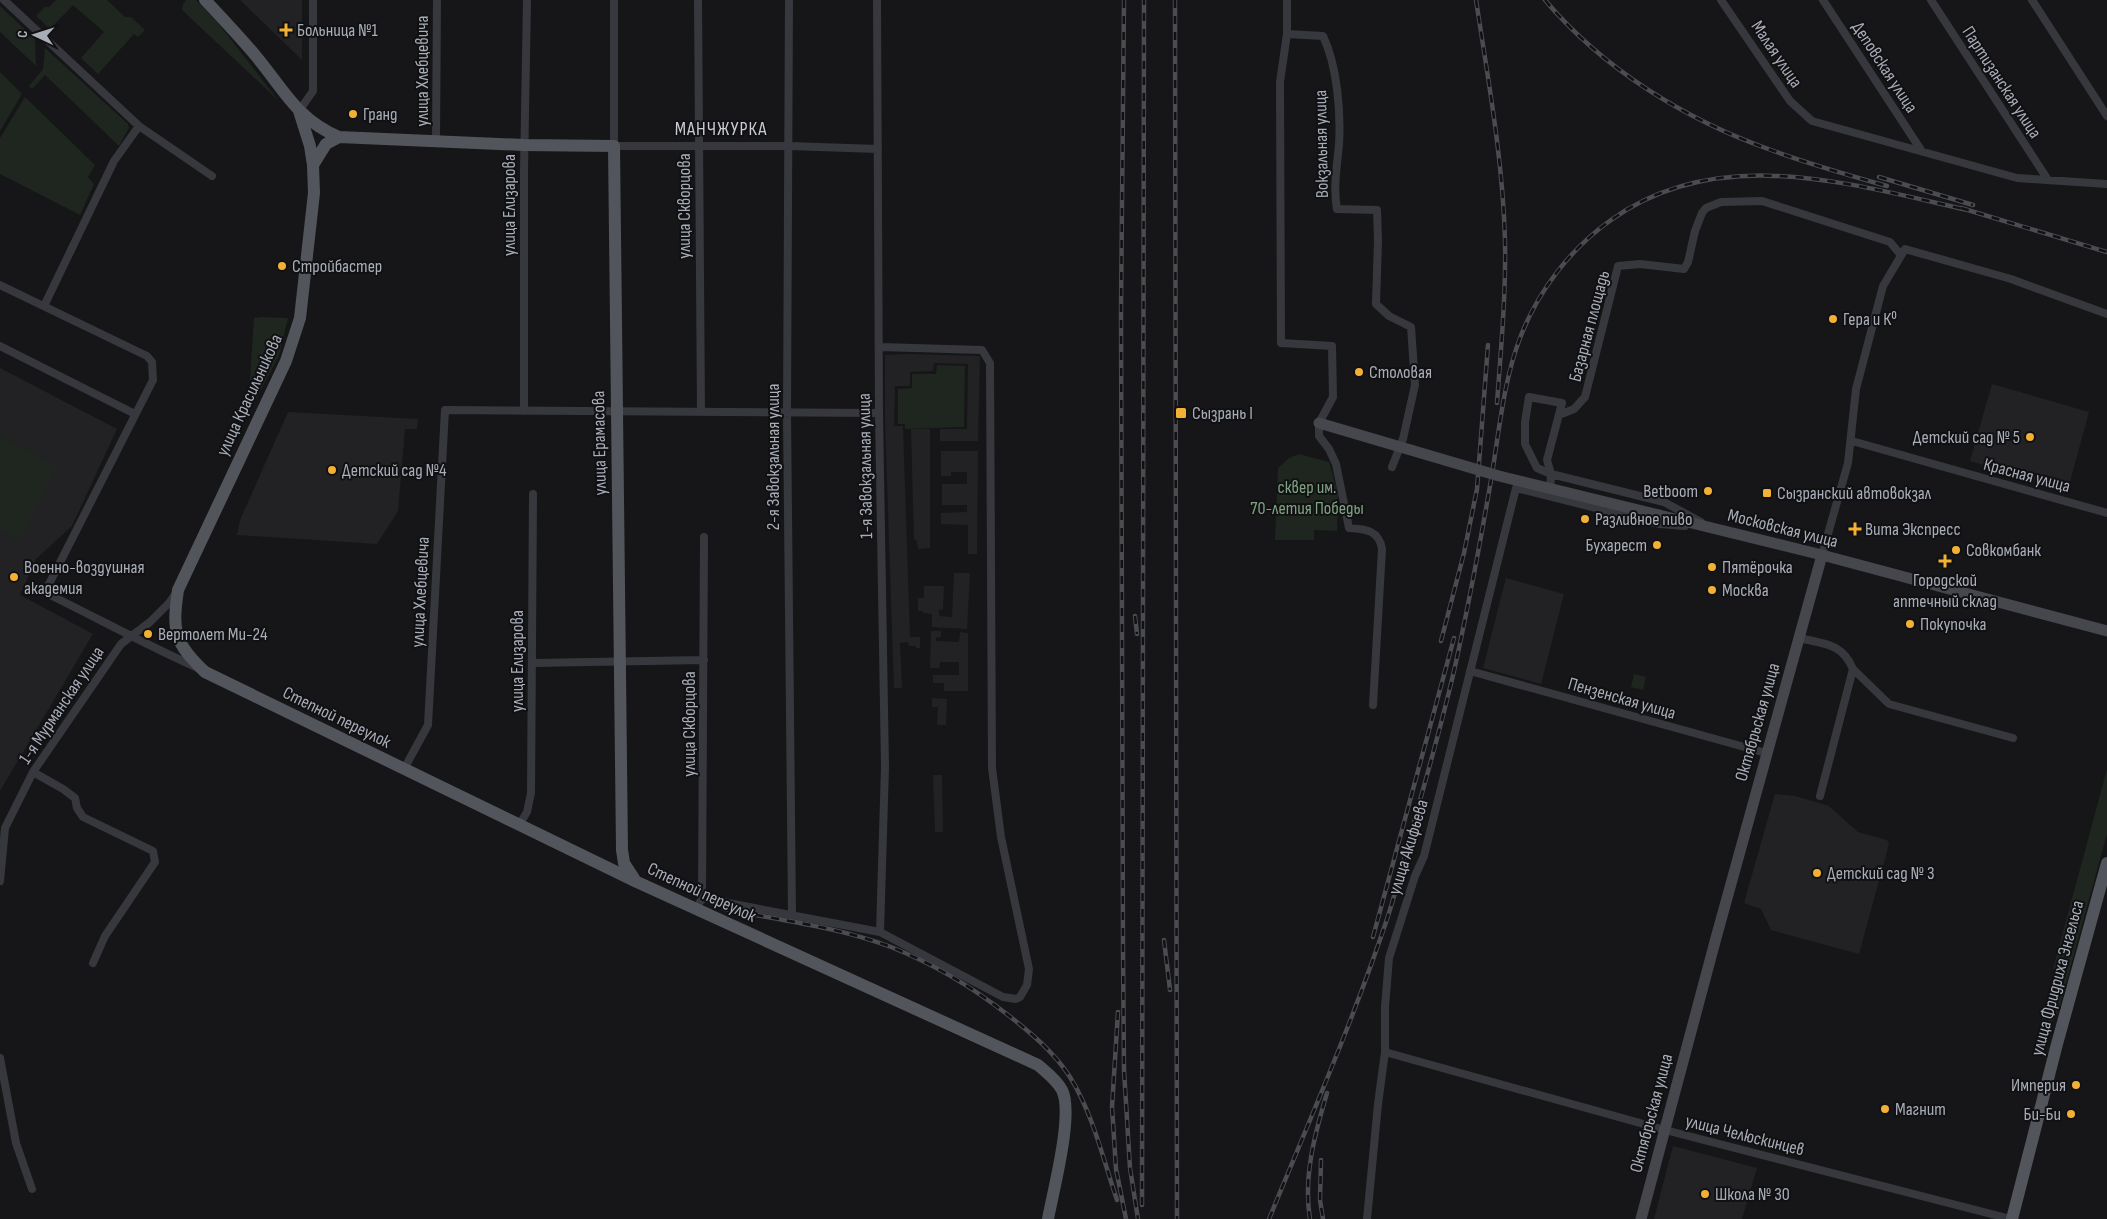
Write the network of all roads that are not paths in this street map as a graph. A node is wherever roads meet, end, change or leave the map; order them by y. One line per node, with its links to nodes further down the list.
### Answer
1 (4, 0): 18 (street)
2 (205, 0): 16 (main road)
3 (313, 0): 16 (street)
4 (437, 0): 20 (street, улица Хлебцевича)
5 (527, 0): 21 (street, улица Елизарова)
6 (614, 0): 22 (street, улица Ерамасова)
7 (698, 0): 23 (street, улица Скворцова)
8 (789, 0): 24 (street, 2-я Завокзальная улица)
9 (877, 0): 25 (street, 1-я Завокзальная улица)
10 (1287, 0): 15 (street)
11 (1721, 0): 26 (street, Малая улица)
12 (1823, 0): 26 (street, Деповская улица)
13 (1931, 0): 29 (street, Партизанская улица)
14 (2032, 0): 17 (street)
15 (1287, 34): 44 (street); 46 (street, Вокзальная улица)
16 (299, 112): 19 (main road); 27 (main road, улица Красильникова)
17 (2107, 116)
18 (140, 126): 28 (street); 33 (street)
19 (339, 137): 20 (main road); 27 (main road)
20 (436, 141): 21 (main road)
21 (524, 145): 22 (main road); 37 (street, улица Елизарова)
22 (614, 146): 23 (street); 38 (main road, улица Ерамасова)
23 (699, 146): 24 (street); 39 (street, улица Скворцова)
24 (789, 146): 25 (street); 40 (street, 2-я Завокзальная улица)
25 (878, 149): 36 (street, 1-я Завокзальная улица)
26 (1921, 150): 29 (street)
27 (313, 165): 55 (main road, улица Красильникова)
28 (212, 176)
29 (2048, 180): 30 (street)
30 (2107, 184)
31 (1900, 254): 34 (street); 43 (street, Базарная площадь); 45 (street, Октябрьская улица)
32 (0, 285): 33 (street)
33 (44, 306): 42 (street)
34 (2107, 314)
35 (0, 346): 42 (street)
36 (880, 347): 41 (street, 1-я Завокзальная улица); 80 (street)
37 (524, 411): 38 (street); 68 (street, улица Хлебцевича)
38 (616, 411): 39 (street); 60 (main road, улица Ерамасова)
39 (701, 412): 40 (street)
40 (787, 412): 41 (street); 79 (street, 2-я Завокзальная улица)
41 (879, 413): 80 (street, 1-я Завокзальная улица)
42 (136, 414): 57 (street)
43 (1559, 415): 47 (street); 47 (street)
44 (1321, 419): 52 (main road, Московская улица, bridge); 65 (street)
45 (1852, 441): 51 (street, Красная улица); 54 (street, Октябрьская улица)
46 (1392, 467)
47 (1551, 474): 50 (street); 52 (street, Московская улица)
48 (1516, 488): 50 (street, Московская улица); 63 (street, улица Акифьева)
49 (533, 494): 61 (street, улица Елизарова)
50 (1550, 497): 52 (street, Московская улица)
51 (2107, 513)
52 (1712, 528): 54 (main road, Московская улица)
53 (704, 537): 59 (street, улица Скворцова)
54 (1822, 555): 56 (main road, Московская улица); 58 (main road, Октябрьская улица)
55 (178, 590): 57 (street, 1-я Мурманская улица); 64 (main road, улица Красильникова)
56 (2107, 631)
57 (130, 636): 64 (street); 69 (street, 1-я Мурманская улица)
58 (1799, 638): 62 (street); 67 (main road, Октябрьская улица)
59 (704, 660): 60 (street); 78 (street, улица Скворцова)
60 (619, 661): 61 (street); 73 (main road, улица Ерамасова)
61 (533, 663): 71 (street, улица Елизарова)
62 (1853, 669): 66 (street); 70 (street)
63 (1470, 671): 67 (street, Пензенская улица); 82 (street, улица Акифьева)
64 (205, 672): 68 (main road, Степной переулок)
65 (1373, 705)
66 (2013, 738)
67 (1766, 753): 84 (main road, Октябрьская улица)
68 (404, 769): 71 (main road, Степной переулок)
69 (33, 772): 72 (street, 1-я Мурманская улица); 81 (street)
70 (1820, 796)
71 (519, 825): 74 (main road, Степной переулок)
72 (3, 828): 76 (street, 1-я Мурманская улица)
73 (622, 850): 74 (main road); 77 (main road, улица Ерамасова)
74 (596, 862): 77 (main road, Степной переулок)
75 (2107, 862): 89 (main road, улица Фридриха Энгельса)
76 (0, 881)
77 (637, 882): 78 (main road, Степной переулок)
78 (699, 904): 79 (street); 86 (main road, Степной переулок)
79 (792, 914): 80 (street)
80 (880, 932)
81 (93, 963)
82 (1385, 1052): 84 (street, улица Челюскинцев); 87 (street, улица Акифьева)
83 (0, 1058): 85 (street)
84 (1665, 1130): 88 (main road, Октябрьская улица); 89 (street, улица Челюскинцев)
85 (32, 1189)
86 (1048, 1219)
87 (1367, 1219)
88 (1641, 1219)
89 (2012, 1219)

